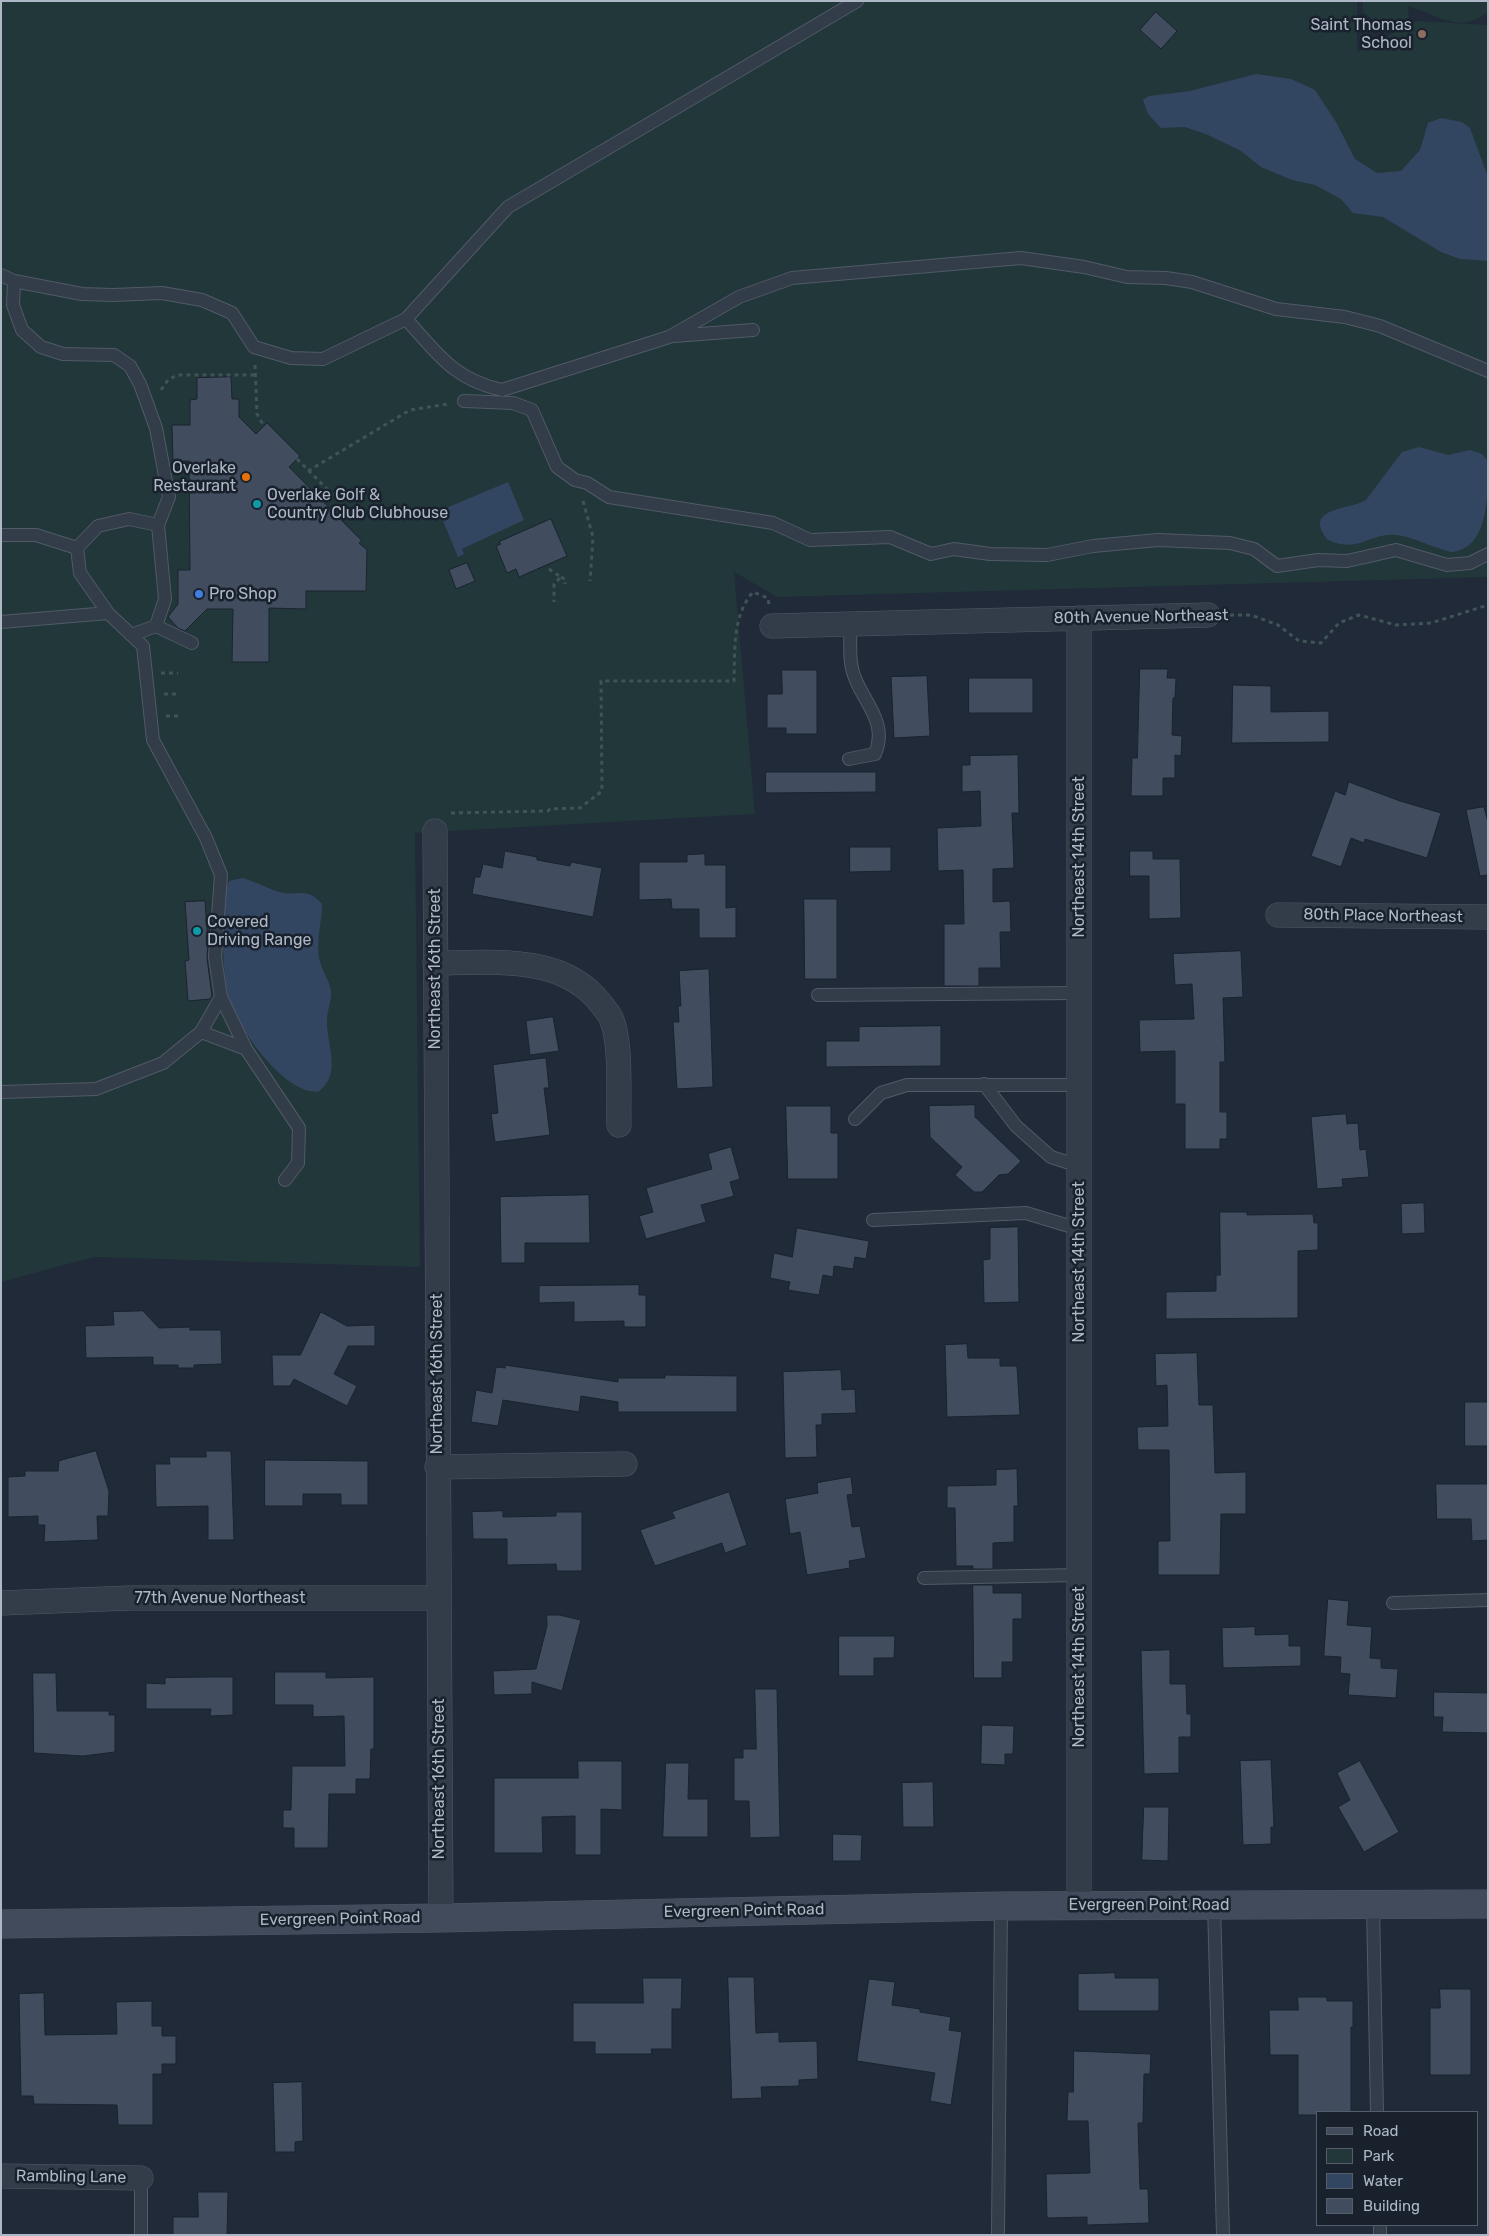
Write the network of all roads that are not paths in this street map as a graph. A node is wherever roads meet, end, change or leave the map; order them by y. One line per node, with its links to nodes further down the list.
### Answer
1 (857, 1): 4 (lane)
2 (1, 275): 3 (lane)
3 (14, 281): 4 (lane); 9 (lane)
4 (406, 319): 8 (lane)
5 (753, 330): 6 (lane)
6 (669, 337): 7 (lane); 8 (lane)
7 (1488, 371)
8 (482, 385): 12 (lane)
9 (158, 525): 11 (lane); 18 (lane)
10 (1, 535): 11 (lane)
11 (77, 548): 13 (lane)
12 (1488, 554)
13 (108, 614): 16 (lane); 20 (lane)
14 (1208, 615): 15 (street, 80th Avenue Northeast)
15 (1079, 618): 17 (street, 80th Avenue Northeast); 27 (street, Northeast 14th Street)
16 (3, 624)
17 (850, 624): 19 (street, 80th Avenue Northeast); 22 (lane)
18 (156, 626): 20 (lane); 21 (lane)
19 (772, 626)
20 (131, 635): 29 (lane)
21 (192, 643)
22 (849, 760)
23 (435, 831): 26 (street, Northeast 16th Street)
24 (1278, 915): 25 (street, 80th Place Northeast)
25 (1488, 917)
26 (435, 963): 36 (street); 42 (street, Northeast 16th Street)
27 (1079, 993): 28 (lane); 33 (street, Northeast 14th Street)
28 (818, 995)
29 (220, 997): 30 (lane); 31 (lane)
30 (200, 1032): 31 (lane); 34 (lane)
31 (246, 1049): 38 (lane)
32 (984, 1084): 33 (lane); 35 (lane); 37 (lane)
33 (1079, 1086): 37 (street, Northeast 14th Street)
34 (1, 1092)
35 (855, 1118)
36 (619, 1124)
37 (1079, 1166): 40 (street, Northeast 14th Street)
38 (285, 1180)
39 (872, 1220): 40 (lane)
40 (1079, 1229): 43 (street, Northeast 14th Street)
41 (625, 1464): 42 (street)
42 (437, 1467): 45 (street, Northeast 16th Street)
43 (1079, 1575): 44 (lane); 50 (street, Northeast 14th Street)
44 (924, 1578)
45 (438, 1598): 47 (street, 77th Avenue Northeast); 54 (street, Northeast 16th Street)
46 (1488, 1600): 48 (lane)
47 (1, 1603)
48 (1393, 1603)
49 (1488, 1904): 52 (street, Evergreen Point Road)
50 (1079, 1905): 51 (street, Evergreen Point Road); 53 (street, Evergreen Point Road)
51 (1214, 1905): 52 (street, Evergreen Point Road); 61 (lane)
52 (1372, 1905): 56 (lane)
53 (1001, 1906): 54 (street, Evergreen Point Road); 60 (lane)
54 (441, 1918): 55 (street, Evergreen Point Road)
55 (1, 1924)
56 (1377, 2111)
57 (1, 2176): 58 (street, Rambling Lane)
58 (141, 2178): 59 (lane)
59 (141, 2235)
60 (998, 2235)
61 (1223, 2235)

